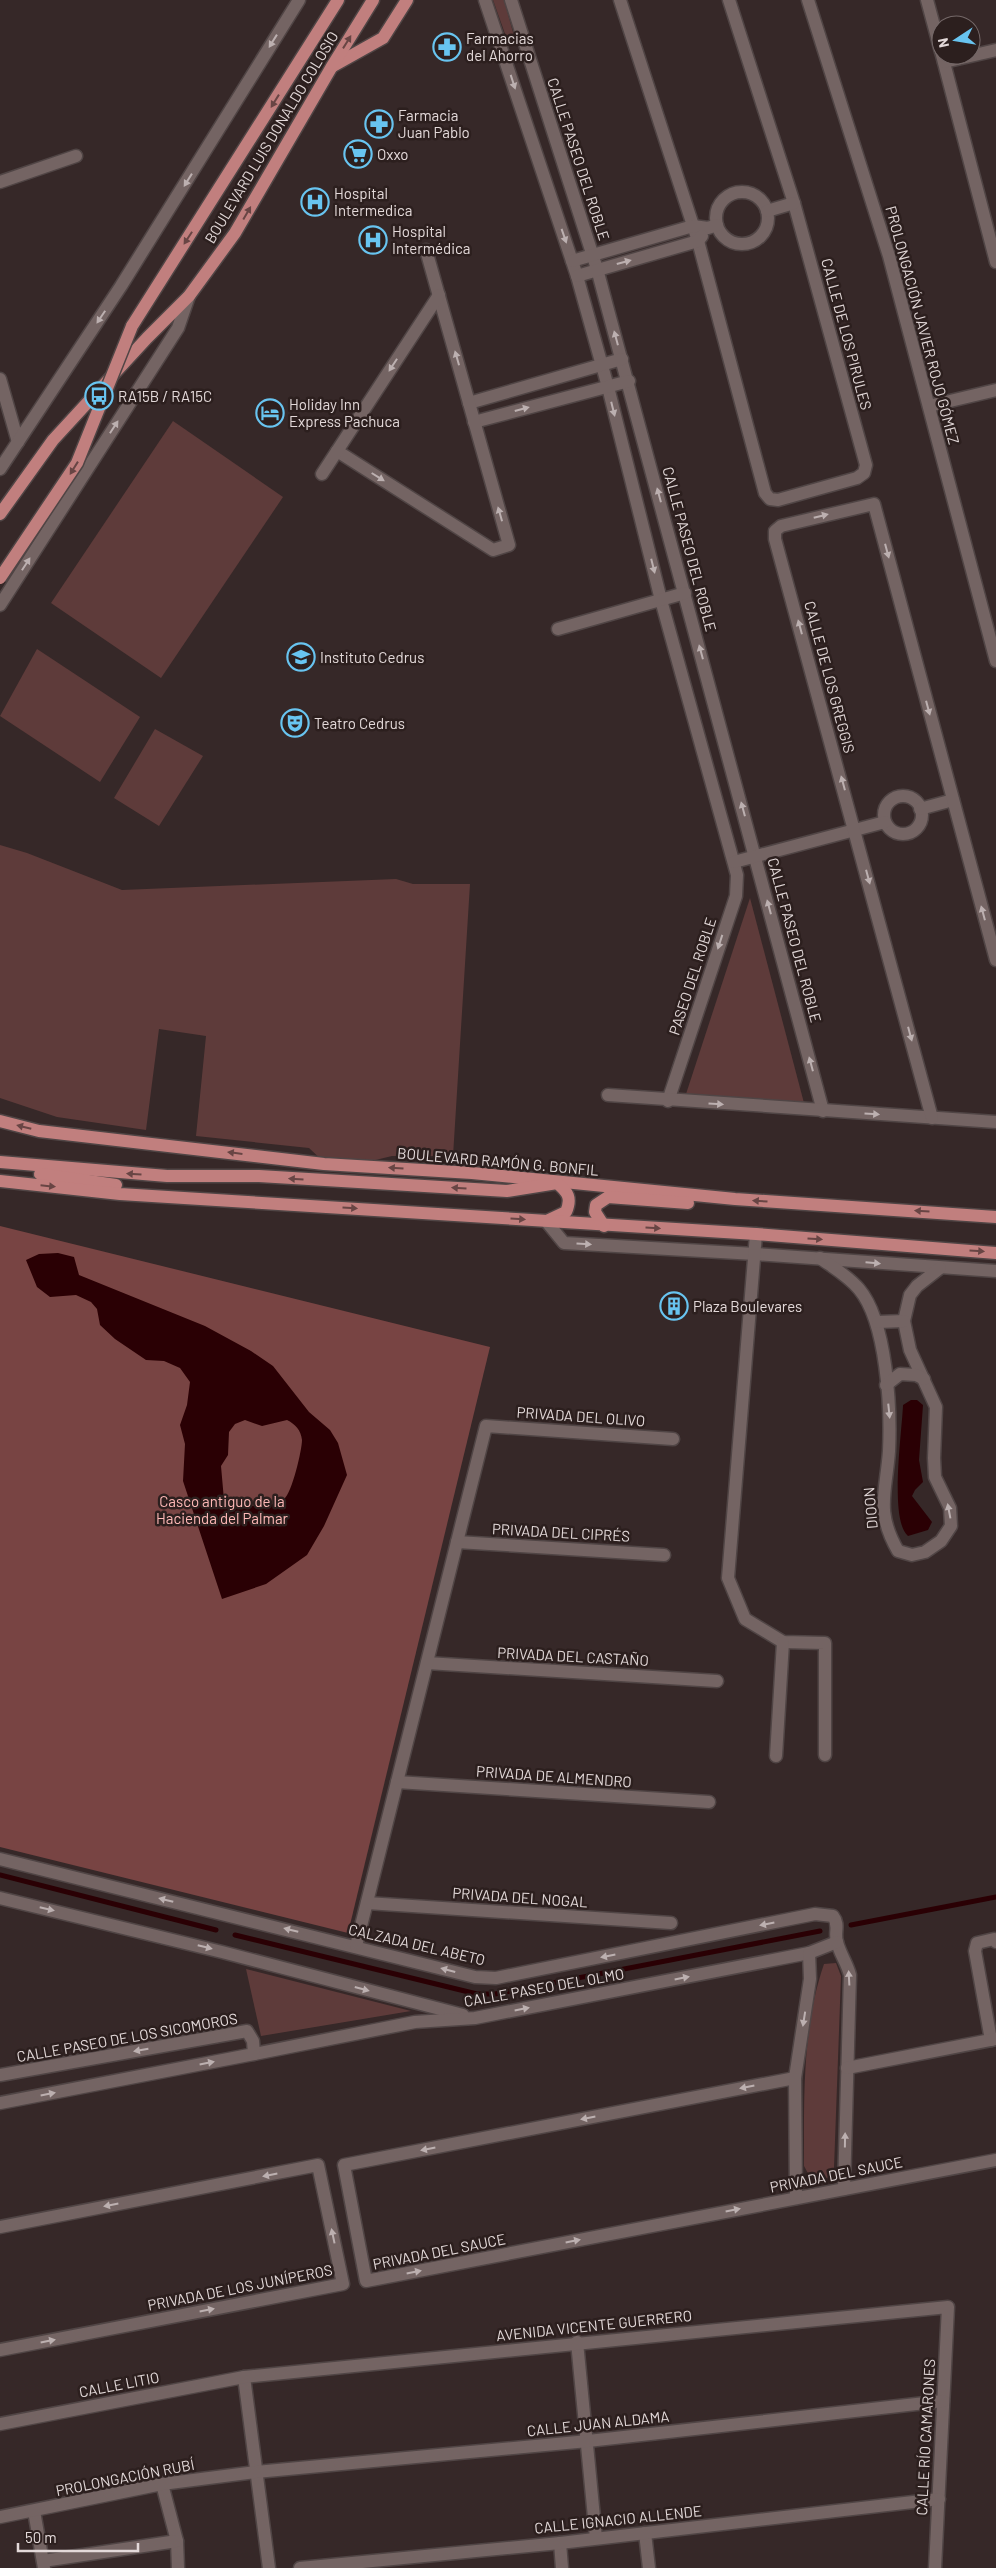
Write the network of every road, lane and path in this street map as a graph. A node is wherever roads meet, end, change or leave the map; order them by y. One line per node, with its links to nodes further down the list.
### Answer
1 (299, 0): 42 (street, one-way to 42)
2 (338, 0): 47 (main road, BOULEVARD LUIS DONALDO COLOSIO, one-way to 47, bridge)
3 (373, 0): 15 (main road, BOULEVARD LUIS DONALDO COLOSIO, one-way to 3)
4 (407, 0): 15 (main road)
5 (485, 0): 25 (street, one-way to 25)
6 (511, 0): 24 (street, CALLE PASEO DEL ROBLE)
7 (620, 0): 20 (street)
8 (729, 0): 18 (street, CALLE DE LOS PIRULES)
9 (808, 0): 40 (street, PROLONGACIÓN JAVIER ROJO GÓMEZ)
10 (927, 0): 11 (street)
11 (931, 15)
12 (996, 50): 13 (street)
13 (981, 52)
14 (944, 65): 26 (street)
15 (331, 68): 30 (main road, BOULEVARD LUIS DONALDO COLOSIO, one-way to 15)
16 (76, 156): 17 (street)
17 (0, 182)
18 (794, 203): 19 (street); 22 (street, CALLE DE LOS PIRULES)
19 (767, 211): 21 (street); 21 (street)
20 (693, 226): 21 (street); 22 (street); 24 (street)
21 (712, 227): 22 (street)
22 (698, 241): 27 (street, one-way to 22)
23 (426, 250): 29 (street)
24 (593, 254): 25 (street); 27 (street, CALLE PASEO DEL ROBLE)
25 (572, 261): 28 (street)
26 (996, 262)
27 (597, 269): 28 (street); 31 (street, CALLE PASEO DEL ROBLE, one-way to 27)
28 (577, 276): 32 (street)
29 (439, 295): 39 (street, one-way to 29); 43 (street, one-way to 43)
30 (189, 296): 46 (main road, BOULEVARD LUIS DONALDO COLOSIO, bridge); 50 (street, one-way to 30)
31 (622, 359): 32 (street); 34 (street, CALLE PASEO DEL ROBLE)
32 (601, 365): 35 (street); 36 (street)
33 (0, 379): 42 (street)
34 (628, 382): 36 (street); 48 (street, CALLE PASEO DEL ROBLE, one-way to 34)
35 (542, 383): 38 (street); 39 (street)
36 (608, 387): 38 (street); 49 (street, one-way to 49)
37 (996, 390): 40 (street)
38 (548, 402): 41 (street, one-way to 38)
39 (469, 403): 41 (street)
40 (929, 406): 52 (street, PROLONGACIÓN JAVIER ROJO GÓMEZ)
41 (474, 422): 43 (street, one-way to 41)
42 (18, 442): 44 (street)
43 (336, 452): 45 (street)
44 (0, 469)
45 (322, 474)
46 (0, 514)
47 (0, 578)
48 (685, 594): 49 (street); 57 (street, CALLE PASEO DEL ROBLE, one-way to 48)
49 (662, 600): 51 (street); 58 (street)
50 (0, 605)
51 (558, 629)
52 (996, 661)
53 (952, 800): 54 (street); 56 (street, CALLE DE LOS GREGGIS, one-way to 53); 59 (street, one-way to 53)
54 (920, 809): 55 (street); 55 (street)
55 (885, 822): 56 (street)
56 (856, 830): 57 (street); 63 (street, CALLE DE LOS GREGGIS, one-way to 63)
57 (756, 856): 58 (street); 62 (street, CALLE PASEO DEL ROBLE, one-way to 57)
58 (734, 862): 61 (street, PASEO DEL ROBLE, one-way to 61)
59 (996, 960)
60 (608, 1095): 61 (street)
61 (668, 1101): 62 (street, one-way to 62)
62 (823, 1111): 63 (street, one-way to 63)
63 (932, 1118): 65 (street)
64 (0, 1121): 69 (main road, BOULEVARD RAMÓN G. BONFIL, one-way to 64)
65 (996, 1122)
66 (0, 1162): 69 (main road, one-way to 66)
67 (0, 1168): 70 (main road)
68 (0, 1181): 70 (main road, one-way to 70)
69 (556, 1183): 71 (main road, BOULEVARD RAMÓN G. BONFIL); 73 (main road)
70 (195, 1197): 73 (main road, one-way to 73)
71 (735, 1199): 72 (main road, BOULEVARD RAMÓN G. BONFIL, one-way to 71); 74 (main road)
72 (996, 1215)
73 (546, 1221): 74 (main road); 77 (street, one-way to 77)
74 (604, 1226): 75 (main road, one-way to 75)
75 (756, 1234): 76 (main road, one-way to 76); 77 (street)
76 (996, 1253)
77 (754, 1254): 78 (street); 88 (street)
78 (820, 1258): 79 (street, one-way to 79); 82 (street, DIOON)
79 (940, 1268): 80 (street); 81 (street, DIOON)
80 (996, 1271)
81 (904, 1321): 82 (street); 83 (street, DIOON)
82 (878, 1322): 84 (street, DIOON)
83 (924, 1380): 84 (street); 84 (street, DIOON, one-way to 83)
84 (886, 1385)
85 (673, 1438): 86 (street, PRIVADA DEL OLIVO)
86 (457, 1542): 87 (street, PRIVADA DEL CIPRÉS); 89 (street)
87 (664, 1555)
88 (783, 1642): 91 (street); 92 (street)
89 (427, 1663): 90 (street, PRIVADA DEL CASTAÑO); 93 (street)
90 (717, 1681)
91 (825, 1755)
92 (776, 1756)
93 (397, 1782): 94 (street, PRIVADA DE ALMENDRO); 97 (street)
94 (709, 1802)
95 (0, 1859): 101 (street, CALZADA DEL ABETO, one-way to 95)
96 (0, 1898): 103 (street, one-way to 103)
97 (366, 1904): 98 (street, PRIVADA DEL NOGAL); 101 (street)
98 (671, 1923)
99 (836, 1942): 101 (street, CALZADA DEL ABETO, one-way to 101); 102 (street, CALLE PASEO DEL OLMO); 106 (street, one-way to 99)
100 (996, 1942): 104 (street)
101 (356, 1946)
102 (809, 1953): 103 (street, CALLE PASEO DEL OLMO, one-way to 102); 108 (street, one-way to 108)
103 (475, 2018): 105 (street, CALLE PASEO DEL OLMO)
104 (993, 2039): 106 (street)
105 (254, 2054): 107 (street, CALLE PASEO DE LOS SICOMOROS, one-way to 107); 109 (street, one-way to 105)
106 (847, 2068): 111 (street, one-way to 106)
107 (0, 2075)
108 (795, 2078): 112 (street); 112 (street, PRIVADA DEL SAUCE, one-way to 112)
109 (0, 2103)
110 (996, 2160): 111 (street, PRIVADA DEL SAUCE)
111 (844, 2189): 112 (street, PRIVADA DEL SAUCE)
112 (796, 2198)
113 (0, 2227): 116 (street, PRIVADA DE LOS JUNÍPEROS, one-way to 113)
114 (948, 2307): 115 (street, AVENIDA VICENTE GUERRERO); 118 (street, CALLE RÍO CAMARONES)
115 (577, 2342): 117 (street, AVENIDA VICENTE GUERRERO); 120 (street)
116 (0, 2350)
117 (244, 2377): 119 (street, CALLE LITIO); 121 (street)
118 (943, 2401): 120 (street, CALLE JUAN ALDAMA); 123 (street, CALLE RÍO CAMARONES)
119 (0, 2424)
120 (588, 2441): 121 (street, CALLE JUAN ALDAMA); 127 (street)
121 (256, 2472): 122 (street, PROLONGACIÓN RUBÍ); 132 (street)
122 (162, 2484): 124 (street, PROLONGACIÓN RUBÍ); 128 (street)
123 (939, 2499): 126 (street, CALLE IGNACIO ALLENDE); 136 (street, CALLE RÍO CAMARONES)
124 (34, 2511): 125 (street, PROLONGACIÓN RUBÍ); 130 (street)
125 (0, 2517)
126 (645, 2533): 127 (street, CALLE IGNACIO ALLENDE); 135 (street)
127 (596, 2538): 129 (street, CALLE IGNACIO ALLENDE)
128 (177, 2541): 130 (street); 131 (street)
129 (560, 2543): 133 (street, CALLE IGNACIO ALLENDE); 134 (street)
130 (44, 2564)
131 (178, 2568)
132 (269, 2568)
133 (300, 2568)
134 (562, 2568)
135 (649, 2568)
136 (935, 2568)

